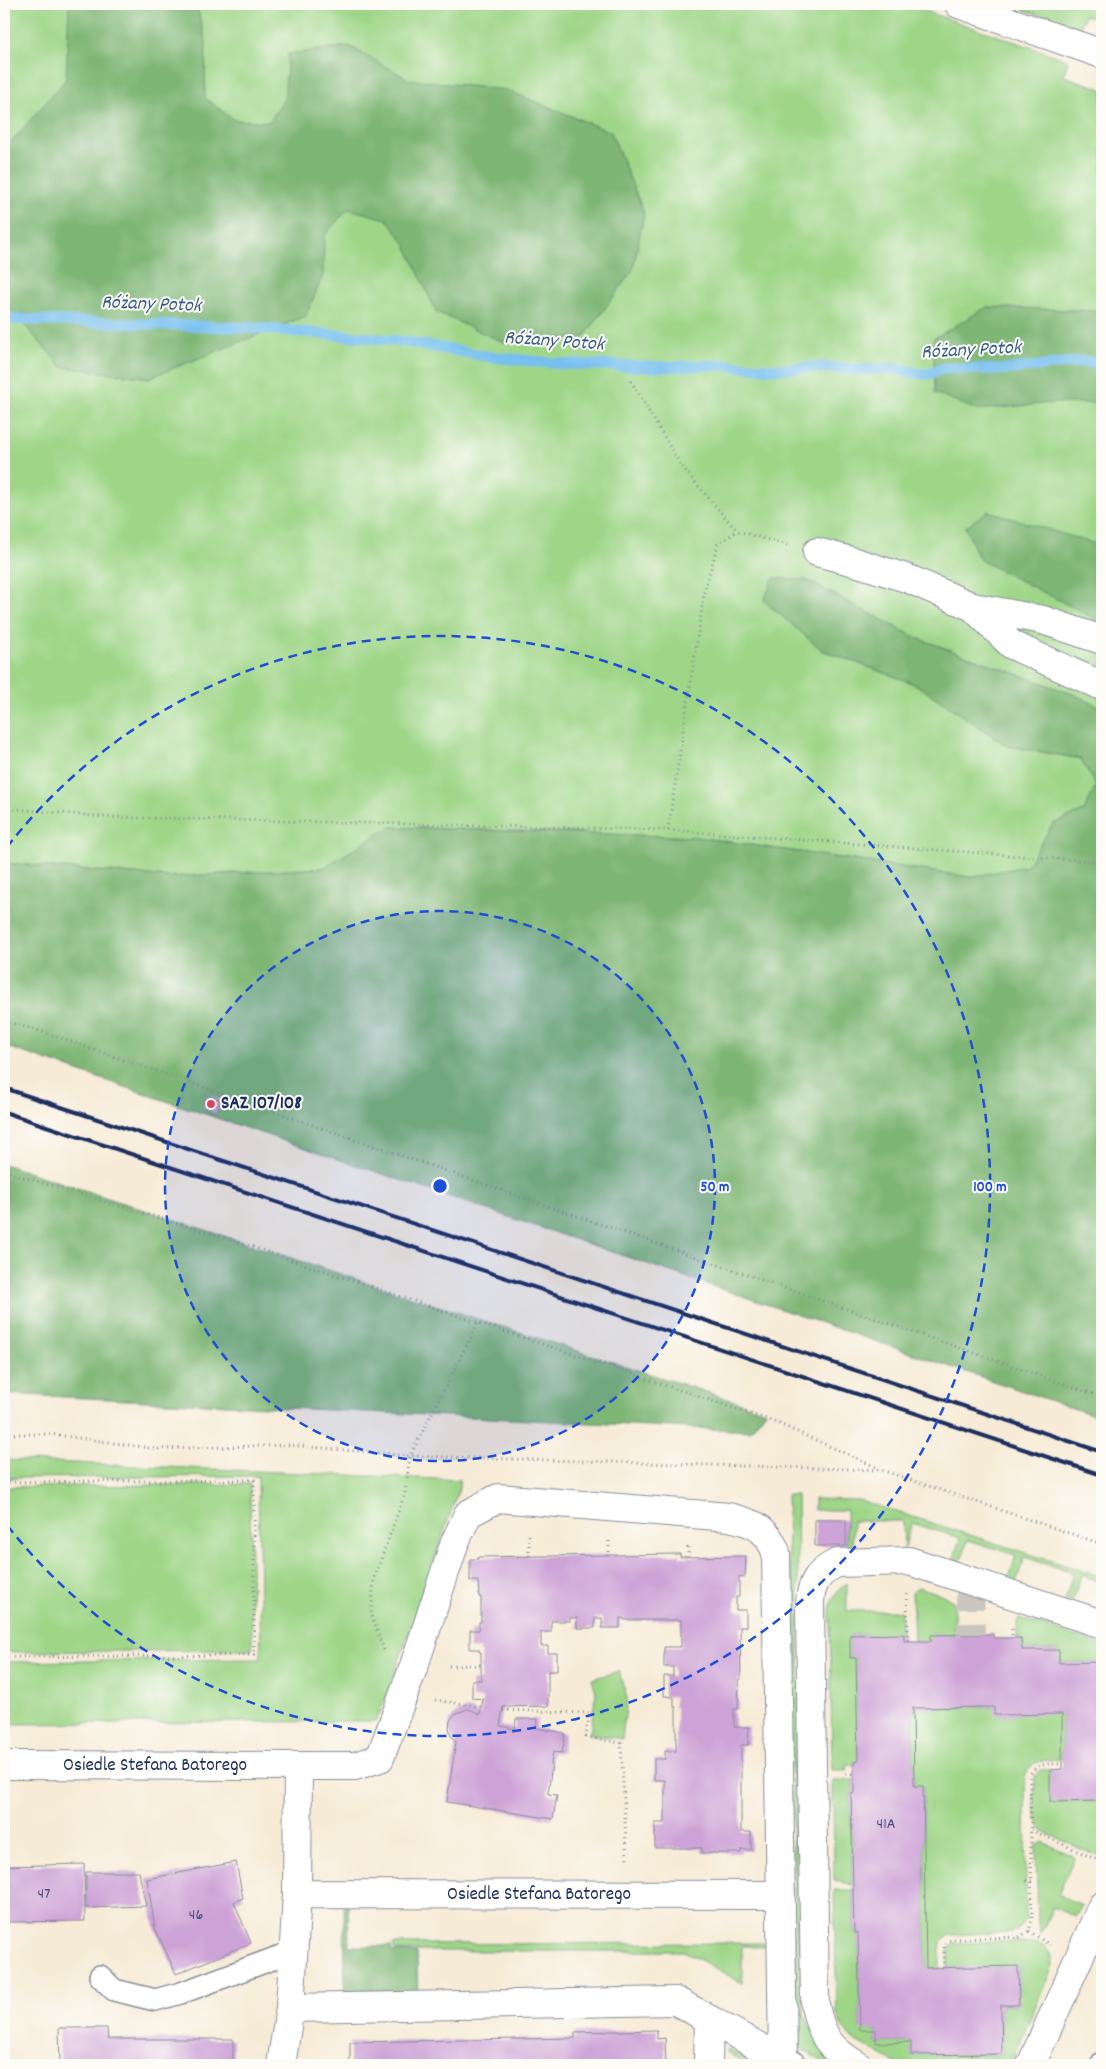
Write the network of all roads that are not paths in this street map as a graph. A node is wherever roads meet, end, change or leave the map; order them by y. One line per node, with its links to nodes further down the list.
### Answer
1 (959, 4): 2 (street)
2 (1102, 54)
3 (817, 552): 4 (street)
4 (973, 607): 5 (street); 6 (street)
5 (1102, 640)
6 (1102, 686)
7 (1102, 1624): 20 (street)
8 (4, 1765): 9 (street, Osiedle Stefana Batorego)
9 (298, 1766): 10 (street); 11 (street, Osiedle Stefana Batorego)
10 (297, 1894): 11 (street, Osiedle Stefana Batorego); 13 (street)
11 (781, 1895): 17 (street)
12 (1102, 1906): 21 (street)
13 (294, 1950): 14 (lane); 15 (street)
14 (100, 1976)
15 (290, 2008): 16 (street); 18 (street)
16 (709, 2018): 17 (street); 19 (street)
17 (787, 2063)
18 (281, 2065)
19 (708, 2065)
20 (857, 2065)
21 (1032, 2065)

